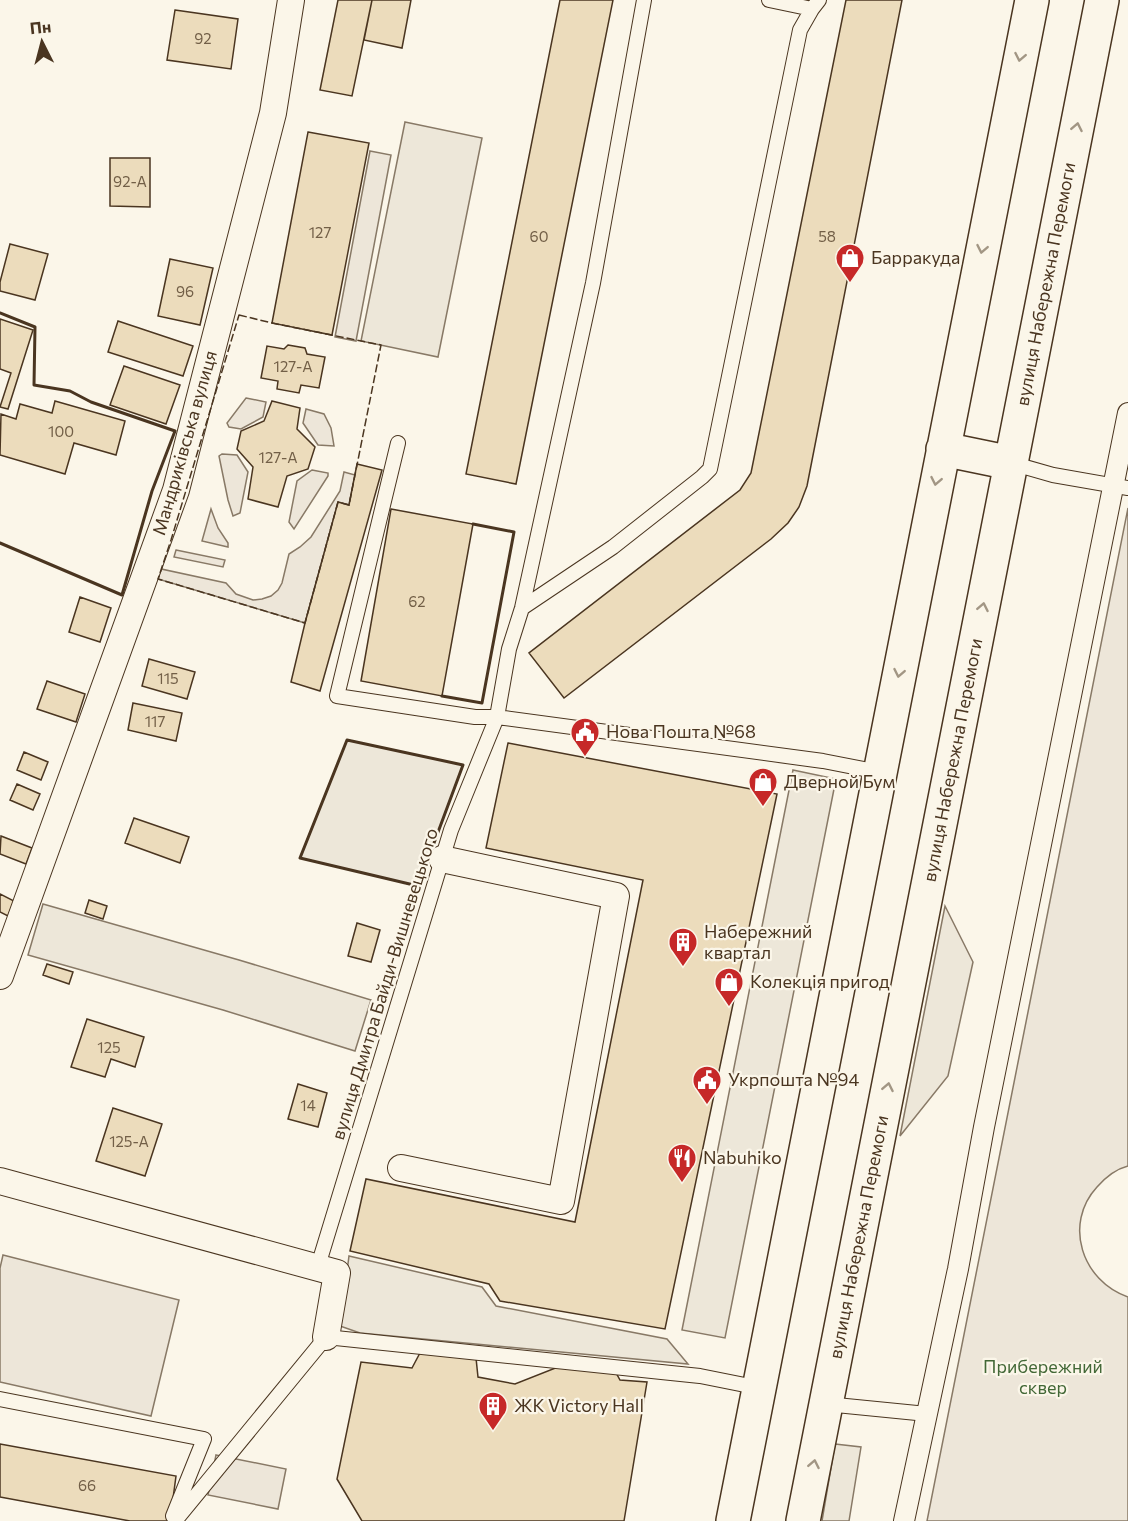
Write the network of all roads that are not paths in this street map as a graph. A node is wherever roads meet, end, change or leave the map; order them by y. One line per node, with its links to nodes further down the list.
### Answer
1 (291, 0): 16 (street, Мандриківська вулиця)
2 (644, 0): 12 (lane, вулиця Дмитра Байди-Вишневецького)
3 (769, 0): 6 (lane)
4 (1032, 0): 9 (main road, one-way to 9)
5 (1102, 0): 10 (main road, вулиця Набережна Перемоги, one-way to 5)
6 (815, 4): 12 (lane)
7 (1128, 413): 11 (street)
8 (398, 443): 13 (lane)
9 (943, 449): 10 (main road); 14 (main road, one-way to 14)
10 (1011, 463): 11 (lane); 23 (main road, вулиця Набережна Перемоги, one-way to 10)
11 (1121, 486): 24 (street)
12 (522, 608): 13 (lane, вулиця Дмитра Байди-Вишневецького)
13 (497, 717): 14 (lane); 15 (lane, вулиця Дмитра Байди-Вишневецького)
14 (879, 772): 21 (main road)
15 (441, 860): 17 (street); 19 (lane, вулиця Дмитра Байди-Вишневецького)
16 (0, 976)
17 (401, 1168)
18 (0, 1181): 19 (street)
19 (318, 1266): 20 (street)
20 (326, 1337): 21 (lane); 25 (lane)
21 (759, 1388): 26 (main road)
22 (0, 1399): 25 (lane)
23 (826, 1404): 24 (lane); 27 (main road, вулиця Набережна Перемоги, one-way to 23)
24 (927, 1414): 28 (street)
25 (174, 1521)
26 (733, 1521)
27 (803, 1521)
28 (904, 1521)

